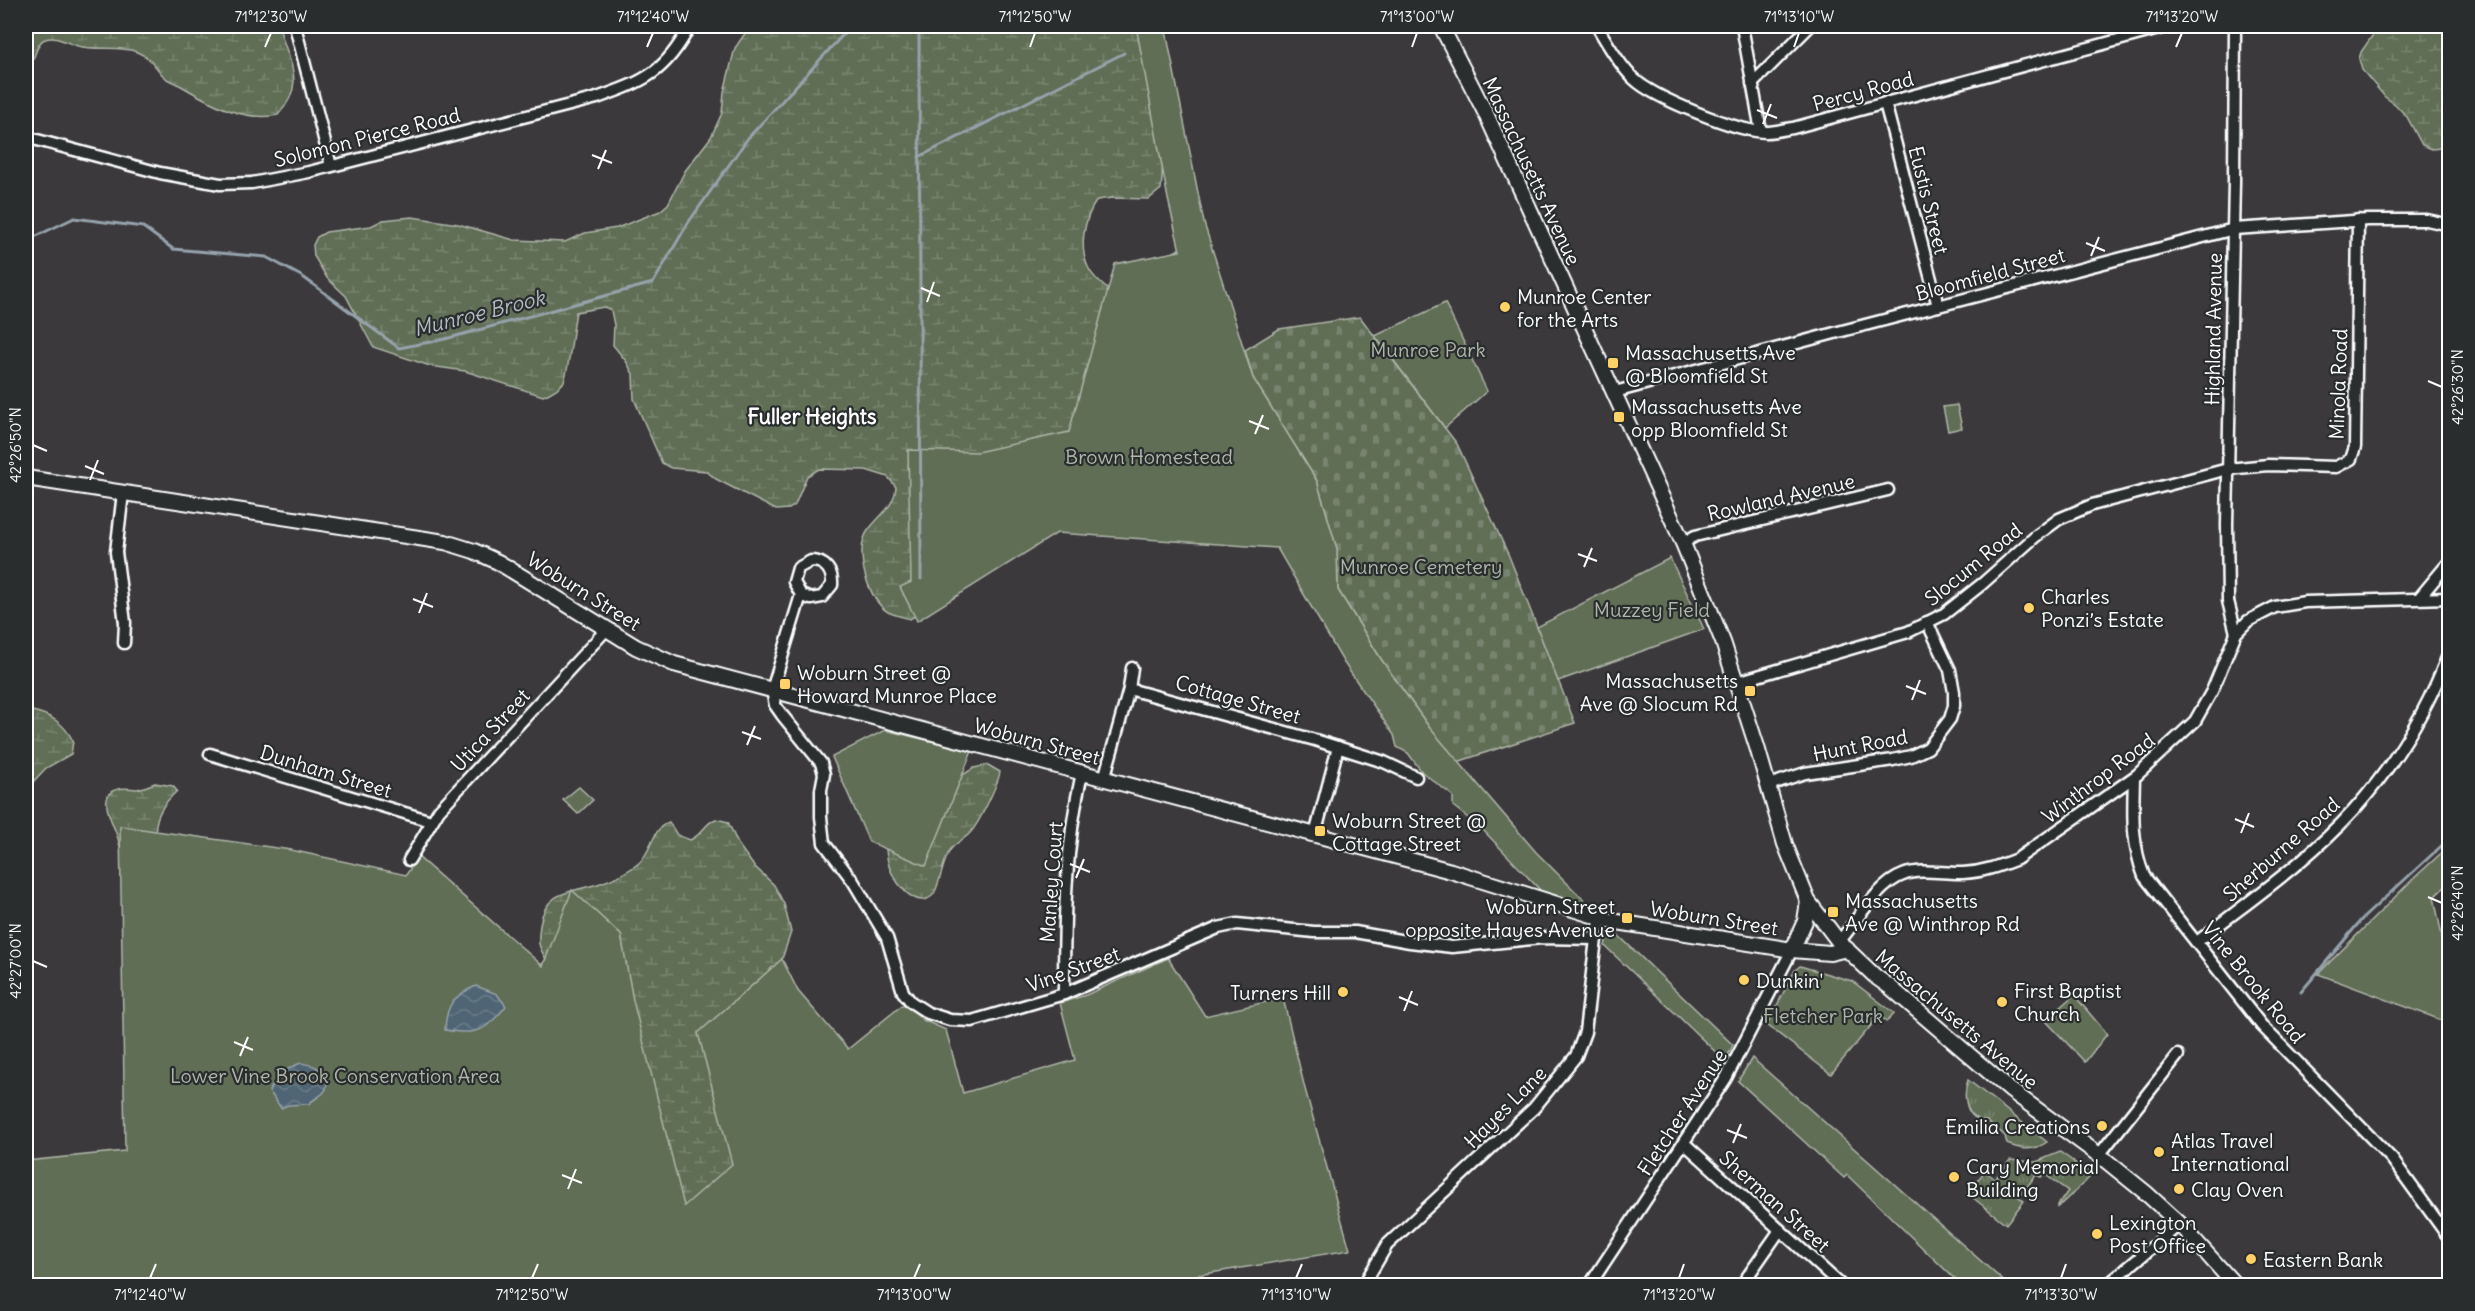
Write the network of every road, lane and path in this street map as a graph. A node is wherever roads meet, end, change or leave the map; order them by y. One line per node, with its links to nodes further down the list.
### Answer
1 (295, 26): 13 (street)
2 (690, 26): 13 (street, Solomon Pierce Road)
3 (1441, 26): 18 (main road, Massachusetts Avenue)
4 (1597, 26): 11 (street, Percy Road)
5 (1742, 26): 9 (street)
6 (1810, 26): 9 (street)
7 (2170, 26): 10 (street, Percy Road)
8 (2235, 26): 16 (street, Highland Avenue)
9 (1752, 84): 11 (street)
10 (1885, 103): 11 (street, Percy Road); 17 (street, Eustis Street)
11 (1761, 131)
12 (26, 137): 13 (street, Solomon Pierce Road)
13 (331, 166)
14 (2358, 220): 15 (street, Bloomfield Street); 16 (street, Bloomfield Street); 19 (street, Minola Road)
15 (2450, 225)
16 (2234, 229): 17 (street, Bloomfield Street); 19 (street, Highland Avenue)
17 (1938, 306): 18 (street, Bloomfield Street)
18 (1615, 392): 23 (main road, Massachusetts Avenue)
19 (2228, 469): 28 (street, Slocum Road); 30 (street, Highland Avenue)
20 (26, 478): 22 (main road, Woburn Street)
21 (1888, 490): 23 (street, Rowland Avenue)
22 (123, 493): 29 (main road, Woburn Street); 31 (street)
23 (1683, 543): 34 (main road, Massachusetts Avenue)
24 (2450, 561): 26 (street)
25 (801, 595): 36 (street)
26 (2420, 597): 27 (street, Winthrop Road); 30 (street, Winthrop Road)
27 (2450, 598)
28 (1928, 622): 34 (street, Slocum Road); 43 (street, Hunt Road)
29 (606, 630): 36 (main road, Woburn Street); 44 (street, Utica Street)
30 (2236, 633): 41 (street, Winthrop Road)
31 (124, 643)
32 (2450, 650): 50 (street, Sherburne Road)
33 (1132, 668): 35 (street)
34 (1737, 682): 43 (main road, Massachusetts Avenue)
35 (1129, 689): 37 (street, Cottage Street); 42 (street)
36 (772, 690): 39 (main road, Woburn Street); 53 (street, Vine Street)
37 (1338, 747): 40 (street, Cottage Street); 45 (street)
38 (210, 754): 44 (street, Dunham Street)
39 (1082, 773): 42 (main road, Woburn Street); 53 (street, Manley Court)
40 (1416, 777)
41 (2134, 778): 50 (street, Vine Brook Road); 51 (street, Winthrop Road)
42 (1104, 779): 45 (main road, Woburn Street)
43 (1769, 785): 47 (main road, Massachusetts Avenue)
44 (431, 821): 46 (street, Utica Street)
45 (1315, 835): 48 (main road, Woburn Street)
46 (408, 860)
47 (1808, 901): 51 (main road, Massachusetts Avenue); 52 (main road)
48 (1601, 918): 49 (street, Hayes Lane); 52 (main road, Woburn Street)
49 (1596, 939): 53 (street, Vine Street); 60 (street, Hayes Lane)
50 (2197, 942): 59 (street, Vine Brook Road)
51 (1843, 946): 52 (main road, Woburn Street); 56 (main road, Massachusetts Avenue)
52 (1792, 950): 55 (street, Fletcher Avenue)
53 (1064, 994)
54 (2178, 1055): 56 (street)
55 (1684, 1143): 58 (street, Sherman Street); 61 (street, Fletcher Avenue)
56 (2099, 1155): 57 (main road, Massachusetts Avenue)
57 (2180, 1224): 64 (street); 65 (main road, Massachusetts Avenue)
58 (1780, 1230): 62 (street); 63 (street, Sherman Street)
59 (2450, 1239)
60 (1363, 1286)
61 (1589, 1286)
62 (1741, 1286)
63 (1842, 1286)
64 (2106, 1286)
65 (2236, 1286)

